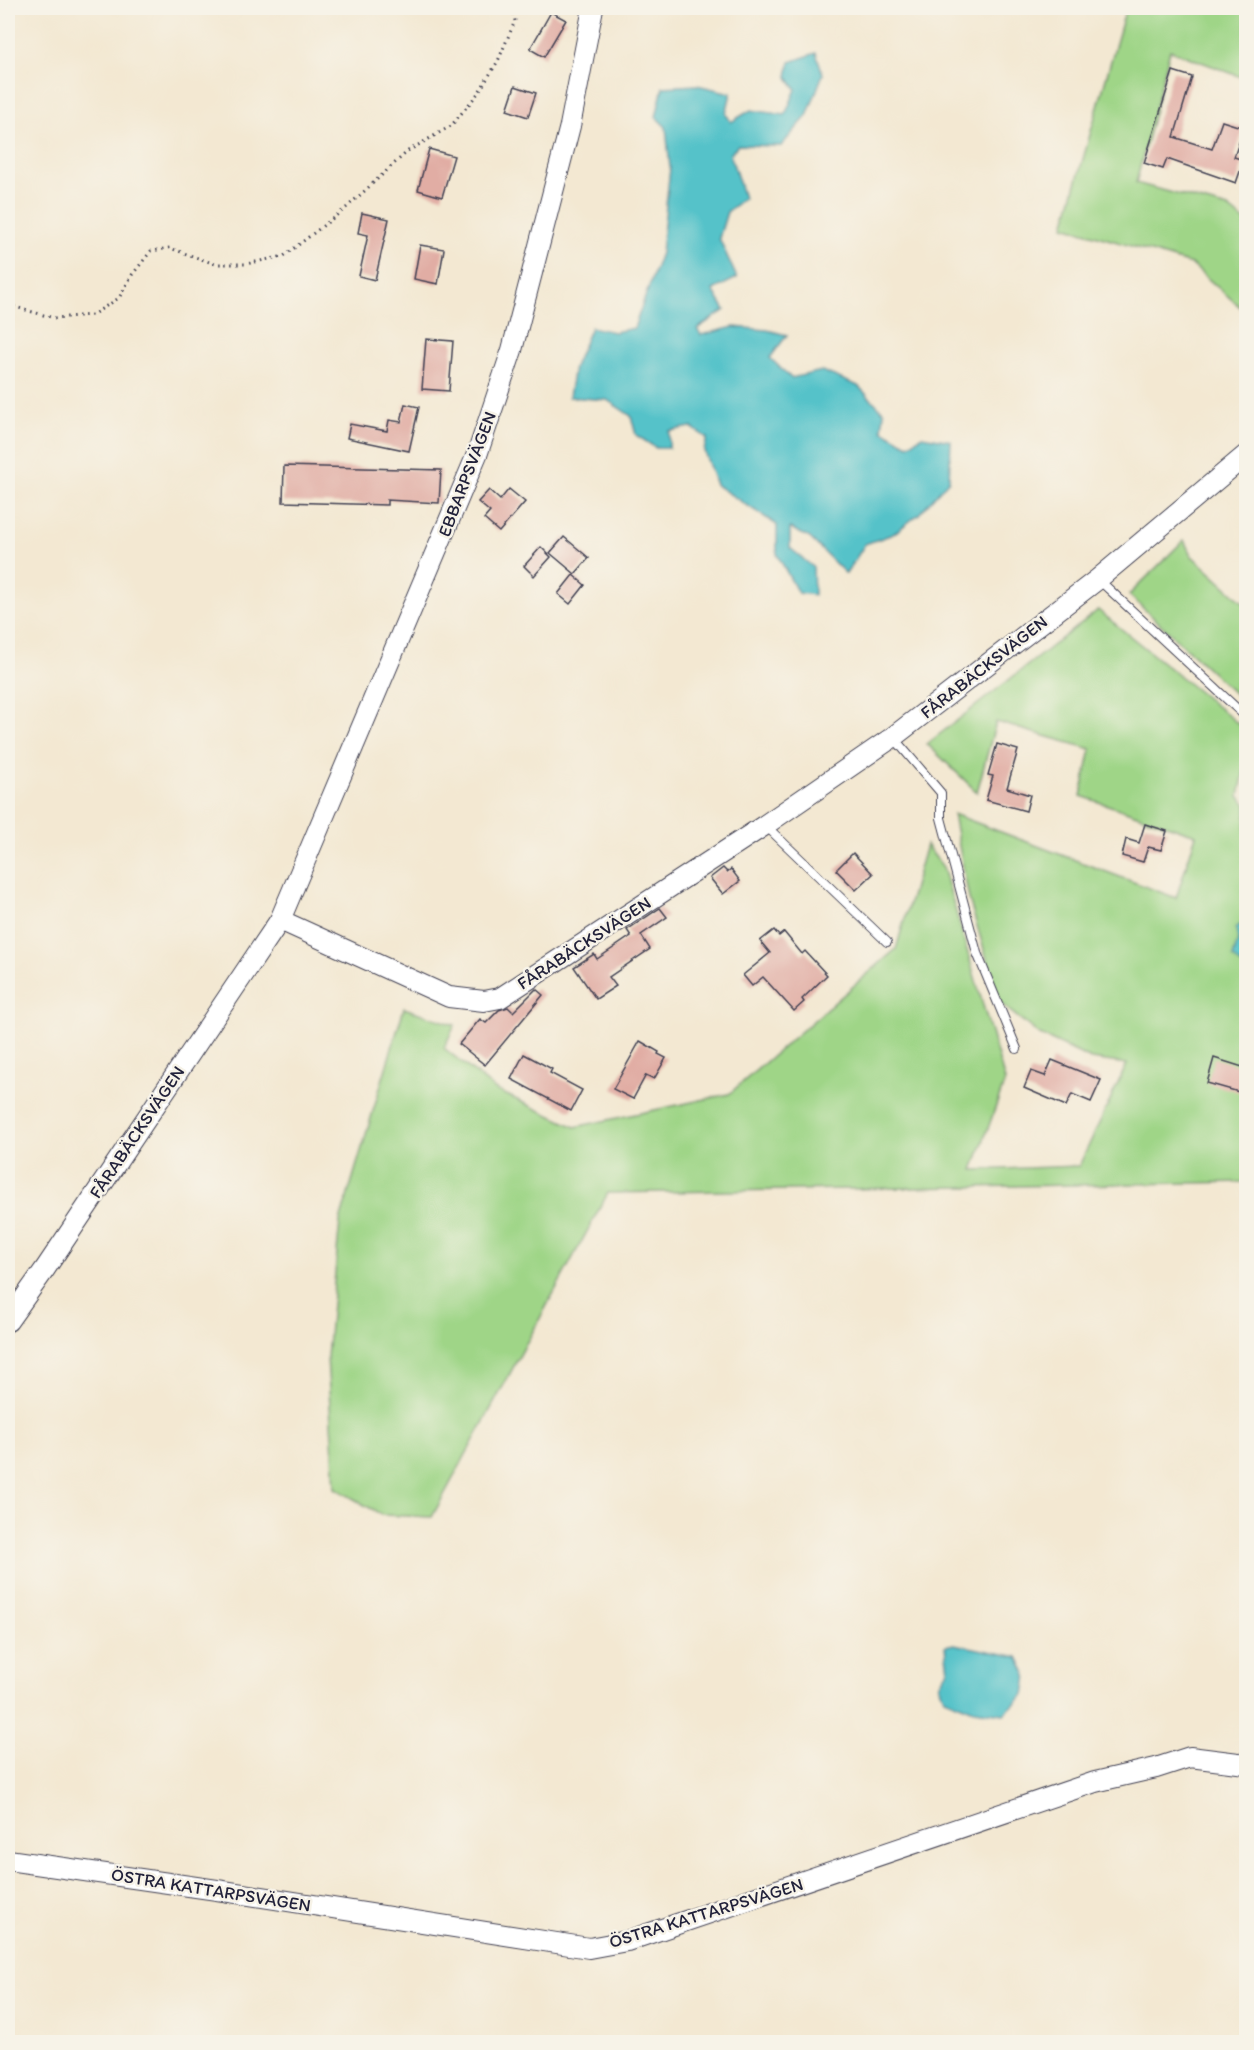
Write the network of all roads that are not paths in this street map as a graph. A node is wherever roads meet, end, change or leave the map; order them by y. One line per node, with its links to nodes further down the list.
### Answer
1 (593, 8): 7 (street, EBBARPSVÄGEN)
2 (1246, 455): 3 (street, FÅRABÄCKSVÄGEN)
3 (1098, 579): 4 (lane); 5 (street, FÅRABÄCKSVÄGEN)
4 (1246, 717)
5 (893, 737): 6 (street, FÅRABÄCKSVÄGEN); 9 (lane)
6 (765, 825): 7 (street, FÅRABÄCKSVÄGEN); 8 (lane)
7 (280, 920): 10 (street, FÅRABÄCKSVÄGEN)
8 (887, 942)
9 (1017, 1049)
10 (8, 1321)
11 (1246, 1764): 12 (street, ÖSTRA KATTARPSVÄGEN)
12 (8, 1860)

